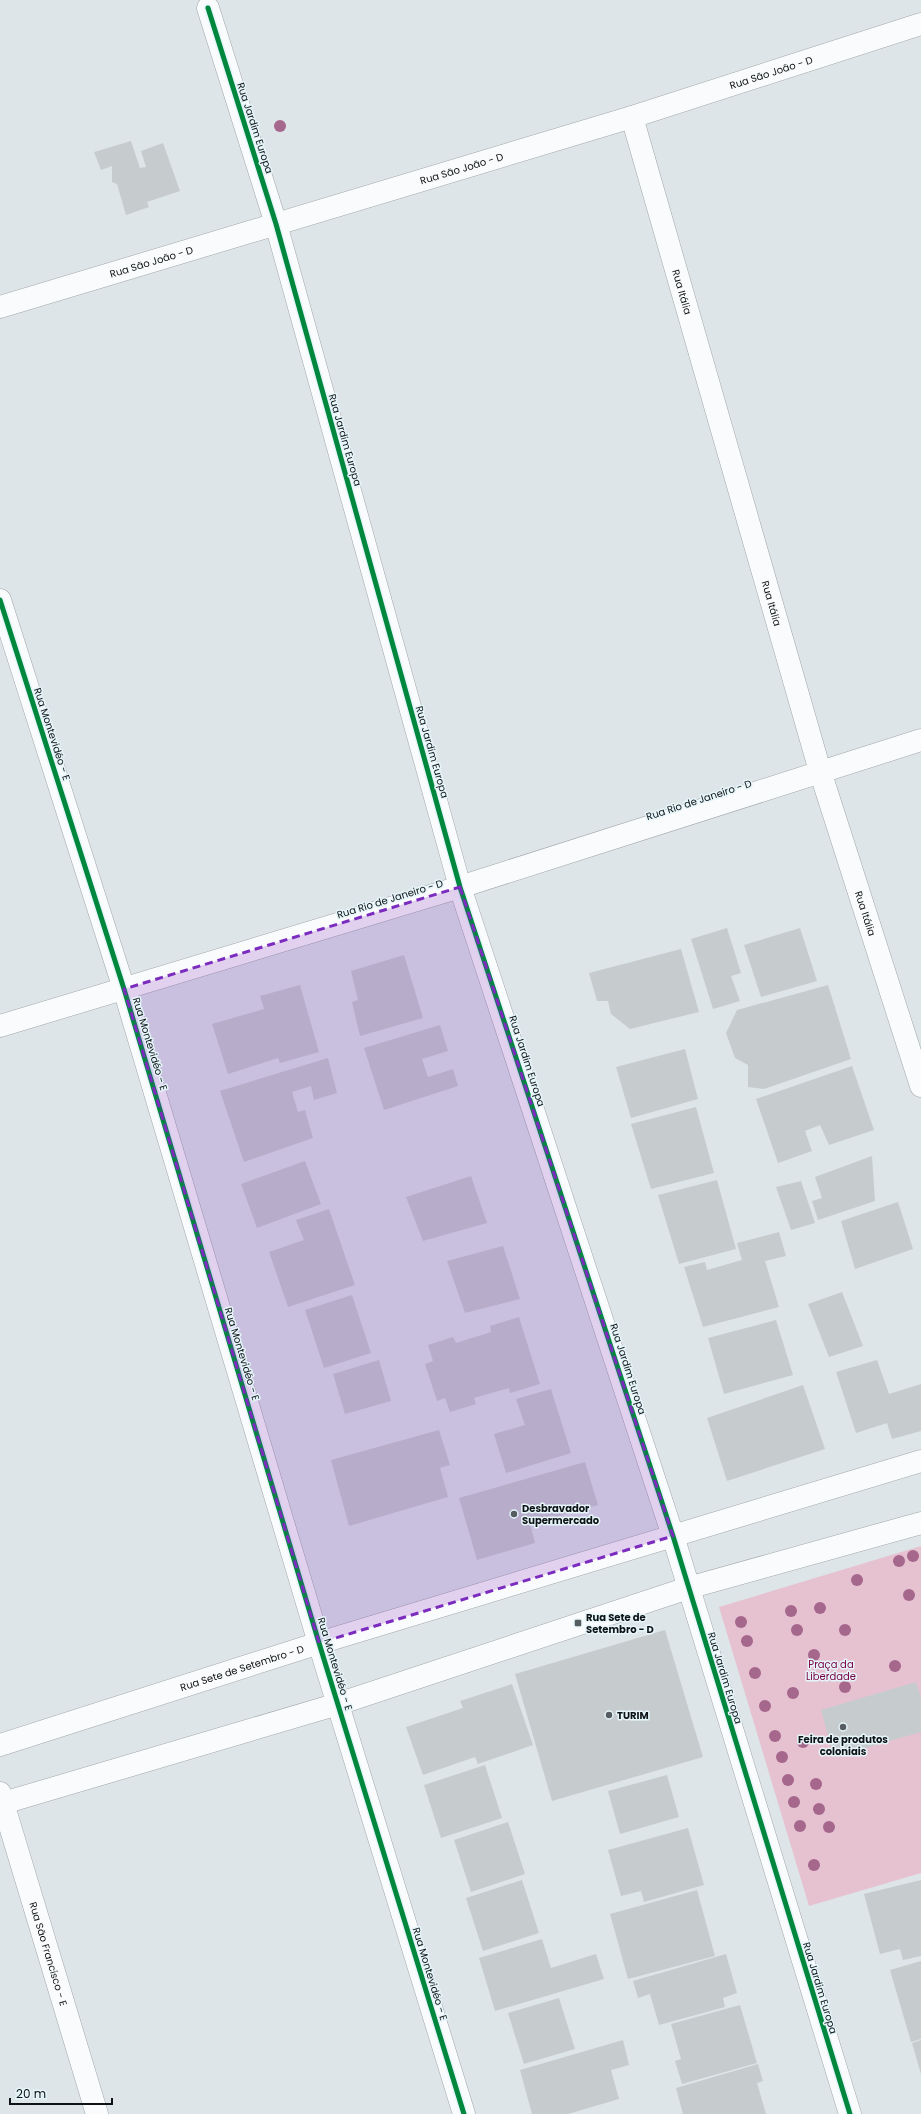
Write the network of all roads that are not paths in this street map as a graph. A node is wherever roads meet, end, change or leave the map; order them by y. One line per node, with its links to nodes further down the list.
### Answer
1 (208, 8): 4 (street, Rua Jardim Europa)
2 (921, 24): 3 (street, Rua São João - D)
3 (632, 117): 4 (street, Rua São João - D); 8 (street, Rua Itália)
4 (276, 224): 5 (street, Rua São João - D); 9 (street, Rua Jardim Europa)
5 (0, 307)
6 (0, 600): 10 (street, Rua Montevidéo - E)
7 (921, 740): 8 (street, Rua Rio de Janeiro - D)
8 (820, 771): 9 (street, Rua Rio de Janeiro - D); 12 (street, Rua Itália)
9 (460, 887): 10 (street, Rua Rio de Janeiro - D); 15 (street, Rua Jardim Europa)
10 (124, 989): 11 (street, Rua Rio de Janeiro - D); 17 (street, Rua Montevidéo - E)
11 (0, 1026)
12 (921, 1086)
13 (921, 1461): 15 (street, Rua Sete de Setembro - D)
14 (921, 1523): 16 (street)
15 (673, 1536): 16 (street, Rua Jardim Europa); 17 (street, Rua Sete de Setembro - D)
16 (688, 1588): 18 (street); 23 (street, Rua Jardim Europa)
17 (319, 1643): 18 (street, Rua Montevidéo - E); 19 (street, Rua Sete de Setembro - D)
18 (338, 1704): 20 (street); 22 (street, Rua Montevidéo - E)
19 (0, 1745)
20 (1, 1800): 21 (street, Rua São Francisco - E)
21 (97, 2114)
22 (464, 2114)
23 (850, 2114)

